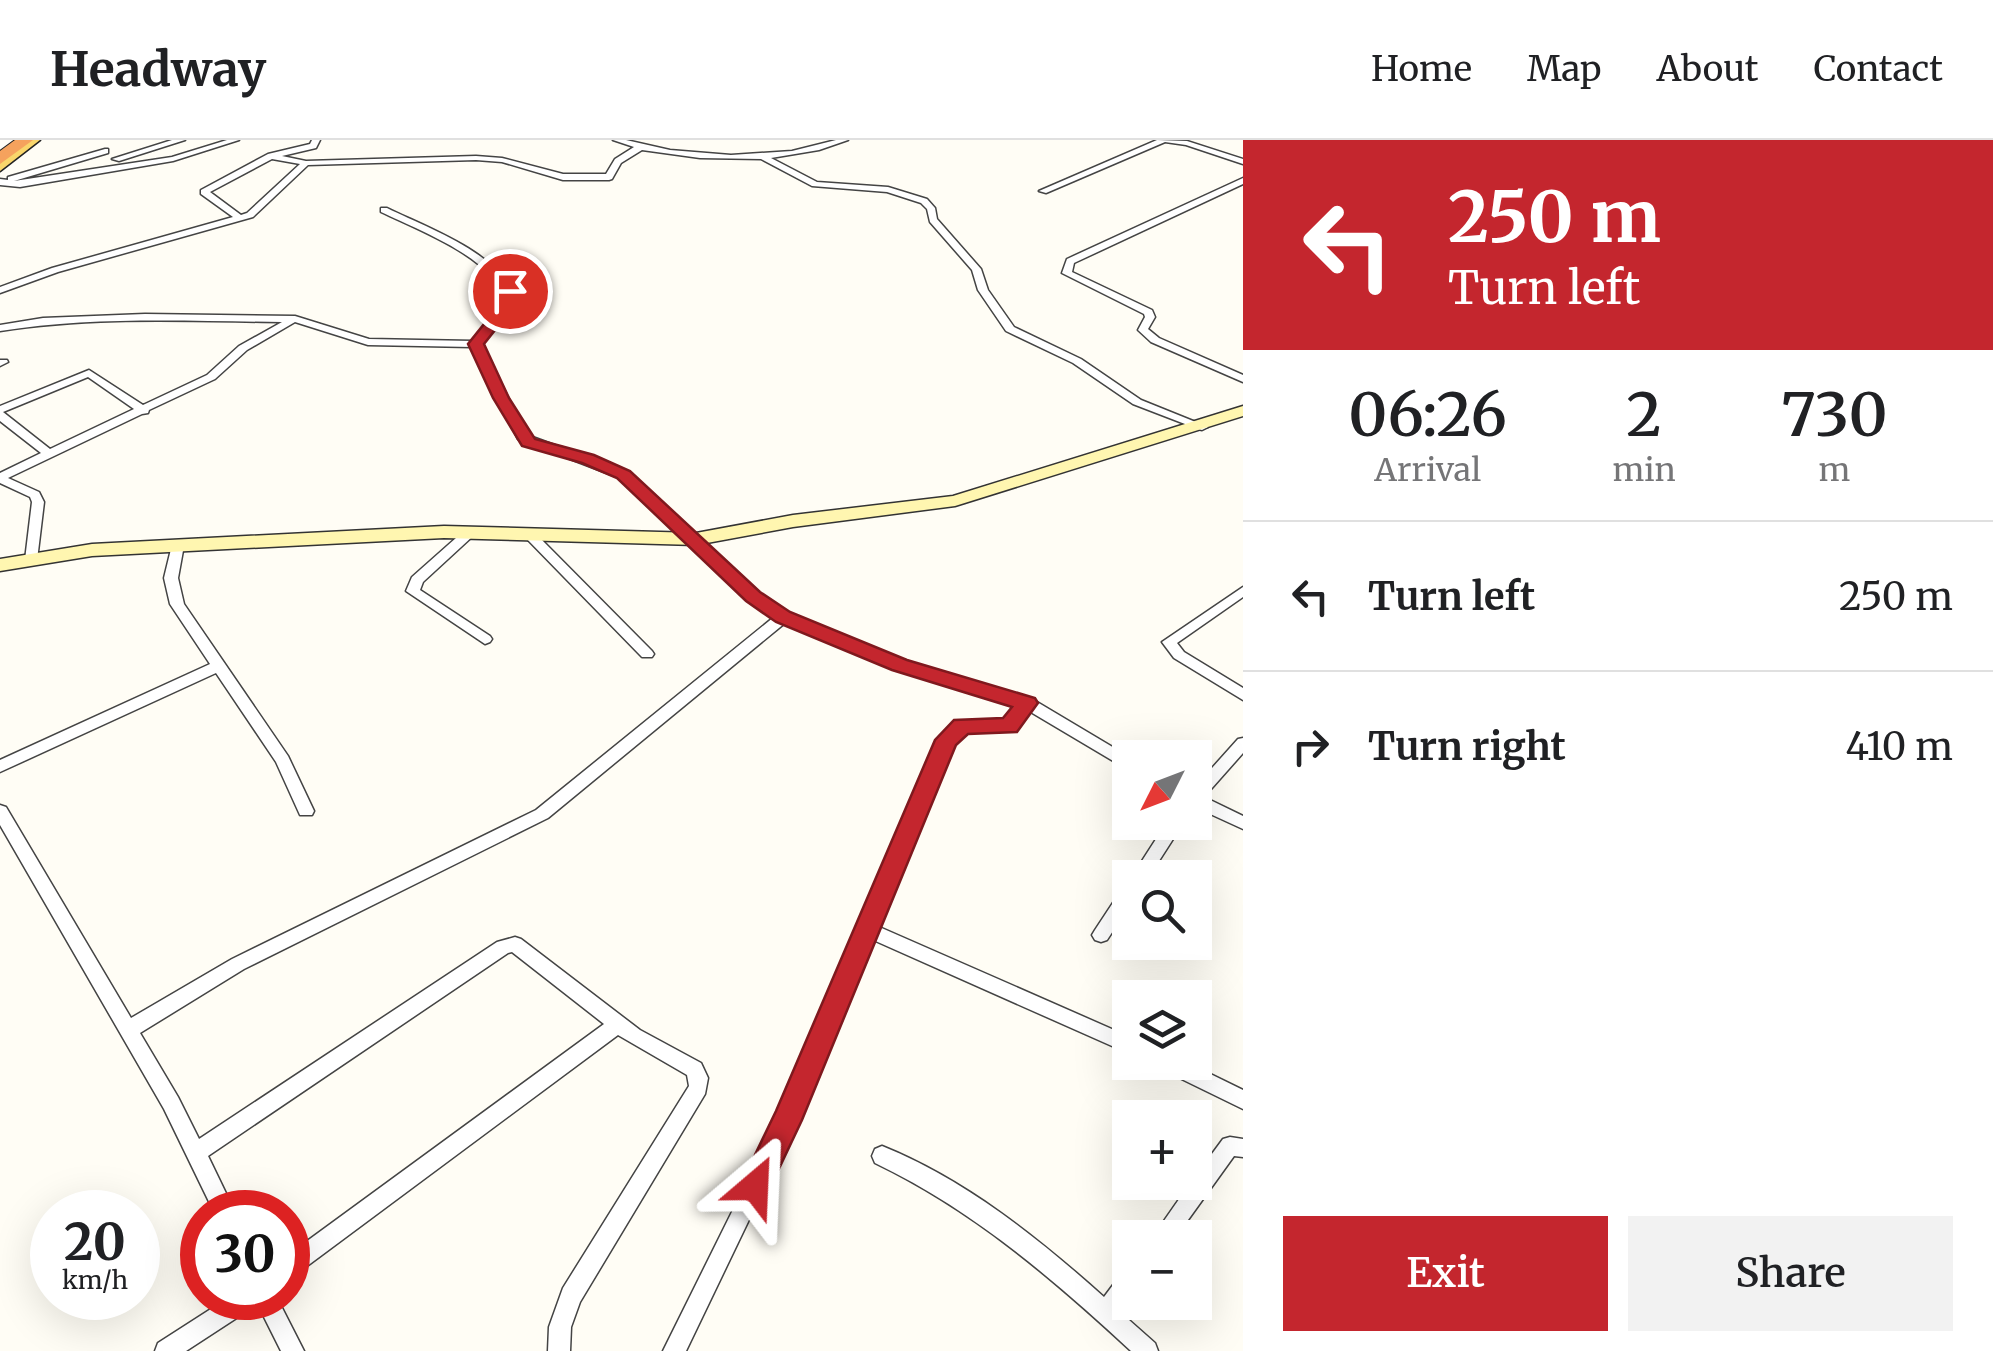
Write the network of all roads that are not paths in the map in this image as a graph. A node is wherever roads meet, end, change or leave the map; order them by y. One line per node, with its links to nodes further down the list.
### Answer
1 (16, 140): 11 (main road)
2 (25, 140): 11 (highway)
3 (33, 140): 16 (main road)
4 (181, 140): 18 (street)
5 (235, 140): 18 (street)
6 (316, 140): 12 (street)
7 (618, 140): 9 (street)
8 (844, 140): 13 (street)
9 (640, 147): 13 (street); 15 (street)
10 (105, 150): 16 (street)
11 (0, 155)
12 (271, 156): 15 (street); 21 (street)
13 (765, 158): 30 (street)
14 (1243, 162): 19 (street)
15 (306, 164): 21 (street)
16 (1, 177): 18 (street)
17 (1243, 180): 26 (street)
18 (20, 184)
19 (1043, 191)
20 (384, 210): 25 (street)
21 (240, 218): 22 (street)
22 (0, 290)
23 (295, 319): 24 (street); 25 (street); 27 (street)
24 (0, 328)
25 (476, 344): 35 (street)
26 (1243, 378)
27 (144, 411): 28 (street); 31 (street)
28 (0, 412): 31 (street)
29 (1243, 412): 30 (street)
30 (1202, 427): 35 (street)
31 (50, 455): 32 (street)
32 (0, 478): 37 (street)
33 (470, 533): 34 (street); 36 (street); 41 (street)
34 (528, 534): 35 (street); 42 (street)
35 (696, 539): 40 (street)
36 (178, 545): 37 (street); 43 (street)
37 (31, 560): 38 (street)
38 (0, 566)
39 (1243, 591): 44 (street)
40 (783, 617): 45 (street); 58 (street)
41 (486, 639)
42 (647, 654)
43 (218, 666): 48 (street); 52 (street)
44 (1243, 695)
45 (1027, 703): 47 (street); 55 (street)
46 (1243, 743): 49 (street)
47 (1112, 753)
48 (0, 766)
49 (1212, 779)
50 (1212, 806): 53 (street)
51 (0, 811): 58 (street)
52 (306, 811)
53 (1243, 822)
54 (1112, 918): 56 (street)
55 (868, 930): 59 (street); 75 (street)
56 (1101, 935)
57 (618, 1024): 63 (street); 67 (street); 74 (street)
58 (128, 1030): 63 (street)
59 (1112, 1038)
60 (1202, 1080): 61 (street)
61 (1243, 1100)
62 (1243, 1148): 66 (street)
63 (195, 1153): 65 (street)
64 (882, 1156): 69 (street)
65 (213, 1190)
66 (1175, 1220)
67 (310, 1252)
68 (1112, 1305): 69 (street)
69 (1106, 1313): 76 (street)
70 (213, 1320): 72 (street)
71 (277, 1320): 73 (street)
72 (166, 1351)
73 (292, 1351)
74 (559, 1351)
75 (674, 1351)
76 (1147, 1351)

